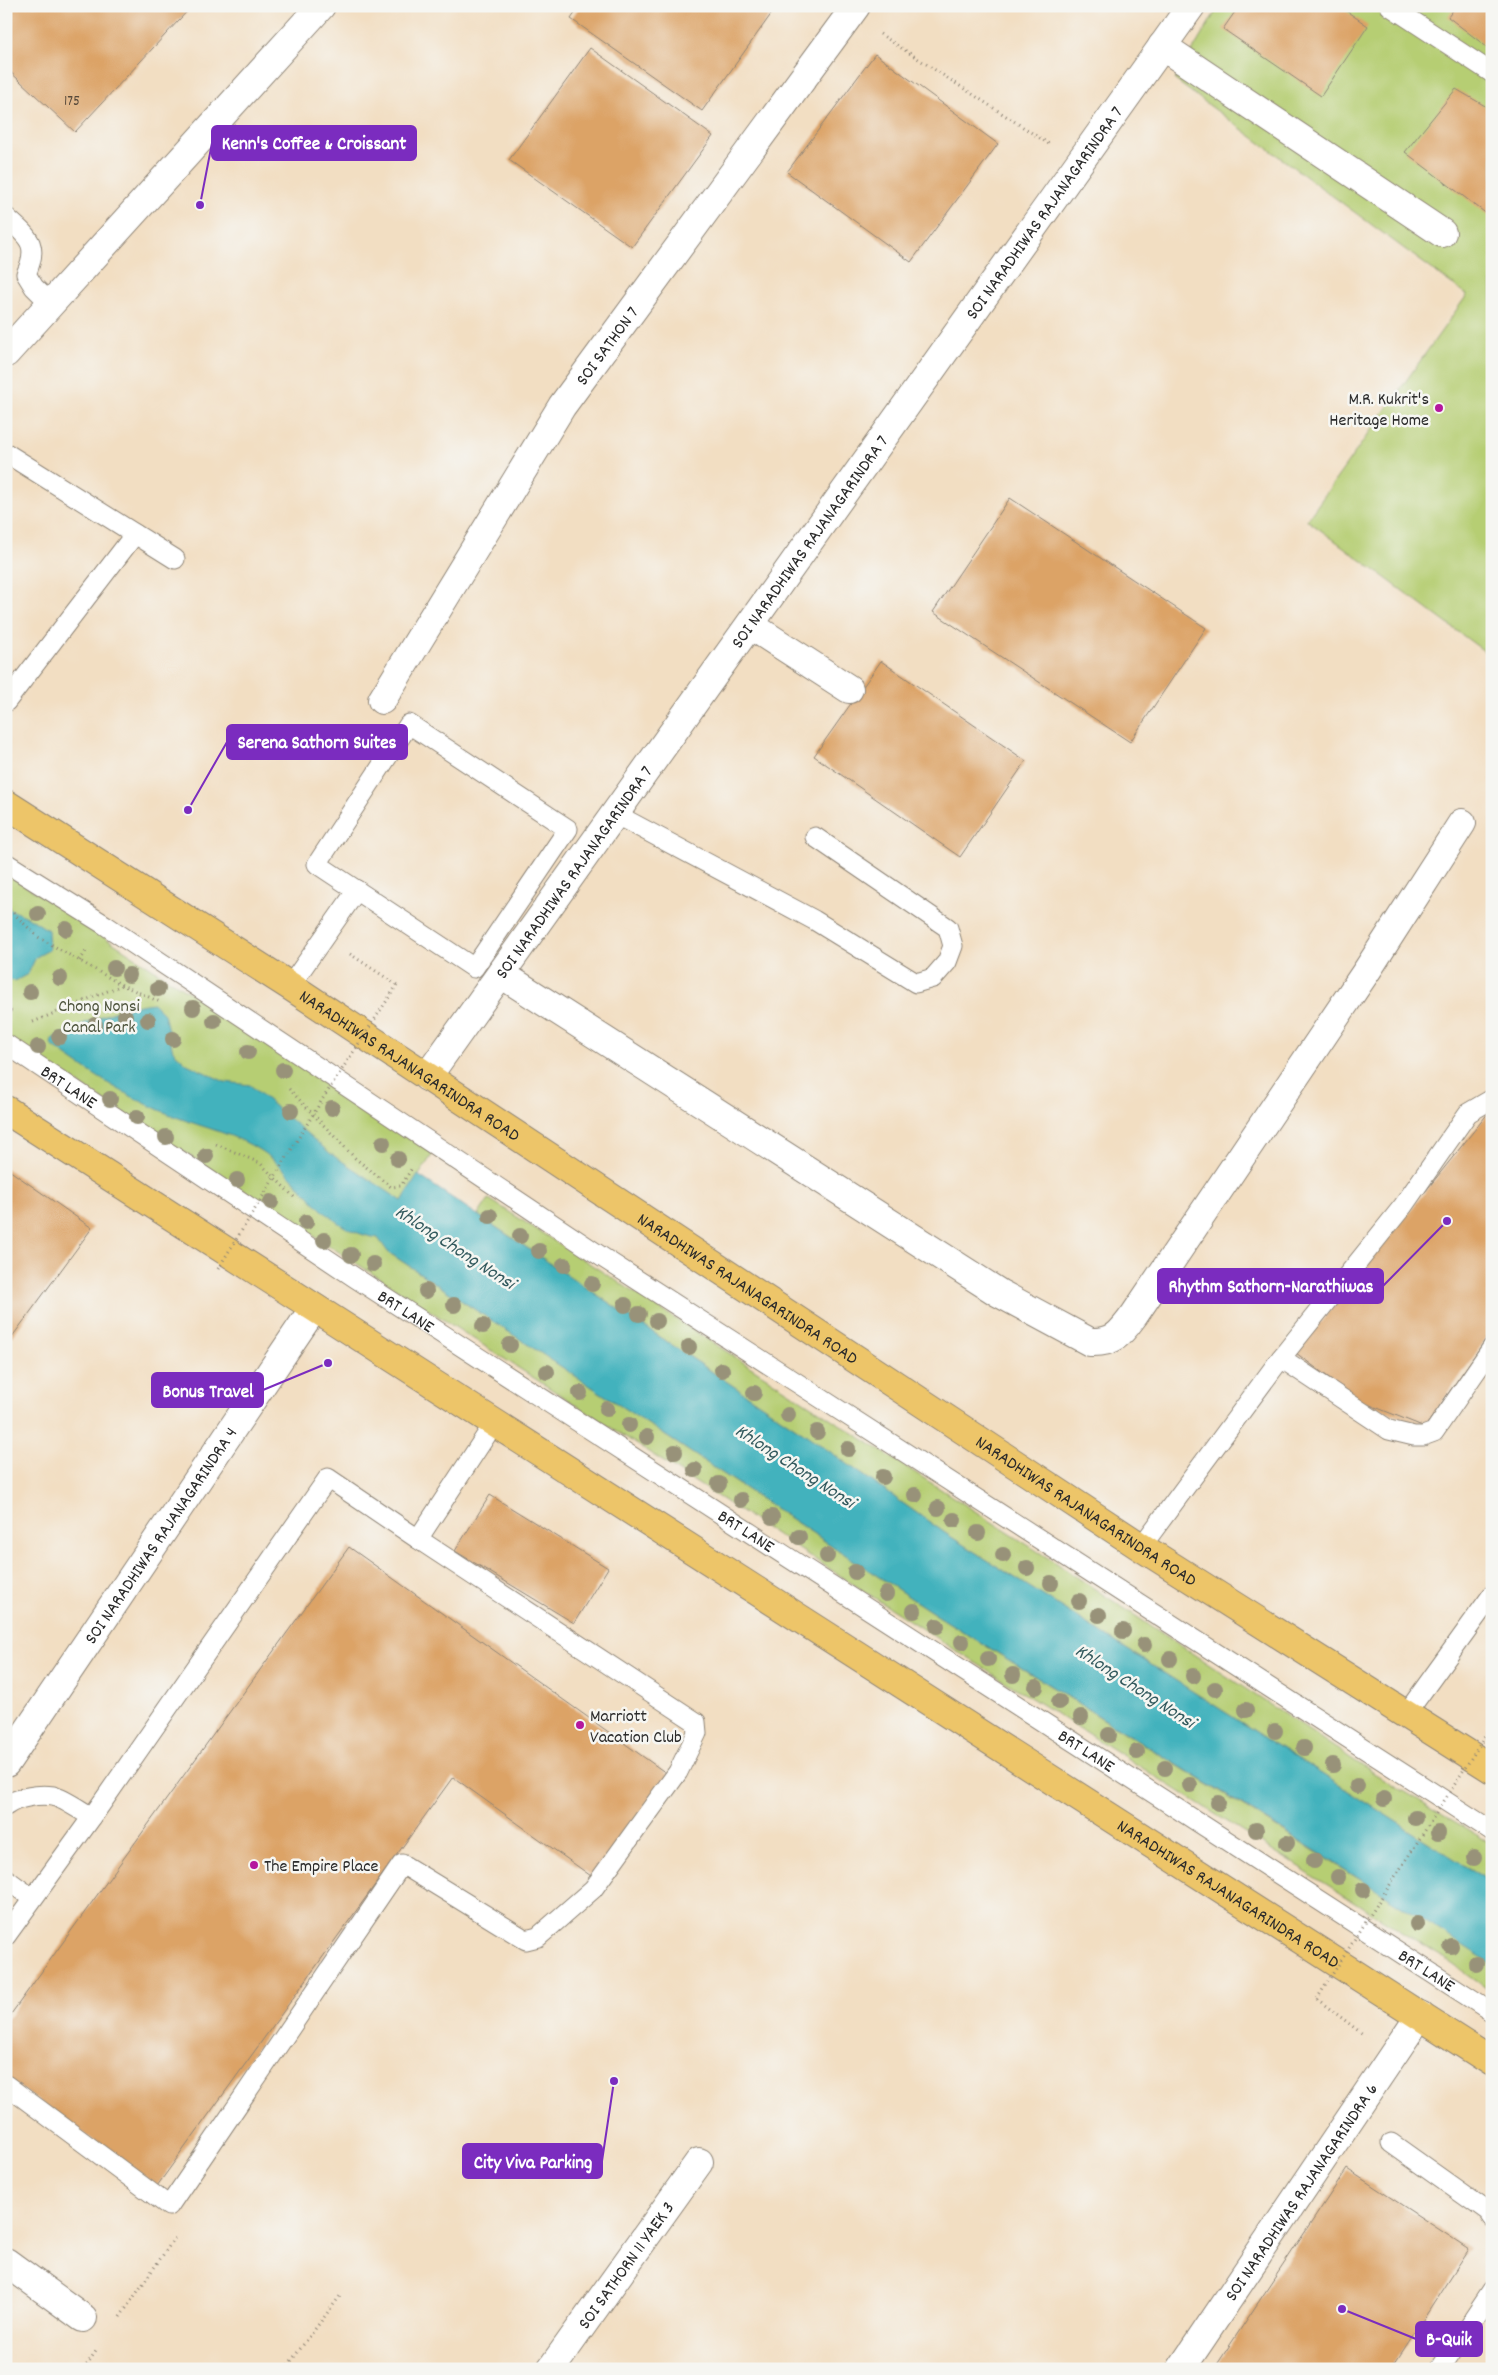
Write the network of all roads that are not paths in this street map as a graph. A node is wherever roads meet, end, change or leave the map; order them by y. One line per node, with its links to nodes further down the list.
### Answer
1 (321, 6): 9 (street)
2 (1191, 6): 5 (street, SOI NARADHIWAS RAJANAGARINDRA 7)
3 (1390, 6): 6 (lane)
4 (853, 10): 16 (street, SOI SATHON 7)
5 (1162, 46): 8 (street); 14 (street, SOI NARADHIWAS RAJANAGARINDRA 7)
6 (1492, 73)
7 (6, 217): 9 (lane)
8 (1442, 233)
9 (50, 303): 10 (street)
10 (6, 353)
11 (6, 453): 12 (lane)
12 (135, 534): 13 (lane); 17 (lane)
13 (175, 559)
14 (750, 624): 15 (street); 19 (street, SOI NARADHIWAS RAJANAGARINDRA 7)
15 (849, 689)
16 (382, 700)
17 (6, 702)
18 (6, 804): 25 (main road, NARADHIWAS RAJANAGARINDRA ROAD)
19 (615, 814): 21 (lane); 24 (street, SOI NARADHIWAS RAJANAGARINDRA 7)
20 (1462, 823): 24 (street)
21 (815, 837)
22 (6, 863): 42 (lane)
23 (357, 890): 23 (lane); 25 (lane)
24 (501, 974): 27 (street, SOI NARADHIWAS RAJANAGARINDRA 7)
25 (290, 986): 27 (main road, NARADHIWAS RAJANAGARINDRA ROAD)
26 (6, 1044): 46 (lane, BRT LANE)
27 (427, 1078): 35 (main road, NARADHIWAS RAJANAGARINDRA ROAD)
28 (1492, 1099): 32 (lane)
29 (6, 1110): 30 (main road, NARADHIWAS RAJANAGARINDRA ROAD)
30 (314, 1308): 33 (main road, NARADHIWAS RAJANAGARINDRA ROAD); 38 (street, SOI NARADHIWAS RAJANAGARINDRA 4)
31 (1492, 1348): 32 (lane)
32 (1281, 1358): 35 (lane)
33 (495, 1422): 34 (lane); 47 (main road, NARADHIWAS RAJANAGARINDRA ROAD)
34 (418, 1539): 41 (lane); 49 (lane)
35 (1141, 1547): 37 (main road, NARADHIWAS RAJANAGARINDRA ROAD)
36 (1492, 1595): 37 (lane)
37 (1406, 1714): 39 (main road, NARADHIWAS RAJANAGARINDRA ROAD)
38 (6, 1762)
39 (1492, 1769)
40 (6, 1806): 41 (lane)
41 (92, 1817): 44 (lane)
42 (1492, 1831)
43 (6, 1879): 44 (lane)
44 (32, 1898): 45 (lane)
45 (6, 1936)
46 (1492, 2012)
47 (1420, 2015): 48 (main road, NARADHIWAS RAJANAGARINDRA ROAD); 57 (street, SOI NARADHIWAS RAJANAGARINDRA 6)
48 (1492, 2062)
49 (6, 2085)
50 (1391, 2143): 52 (lane)
51 (699, 2162): 56 (street, SOI SATHORN 11 YAEK 3)
52 (1492, 2218)
53 (6, 2262): 55 (street)
54 (1492, 2291): 58 (lane)
55 (83, 2318)
56 (551, 2369)
57 (1182, 2369)
58 (1440, 2369)

